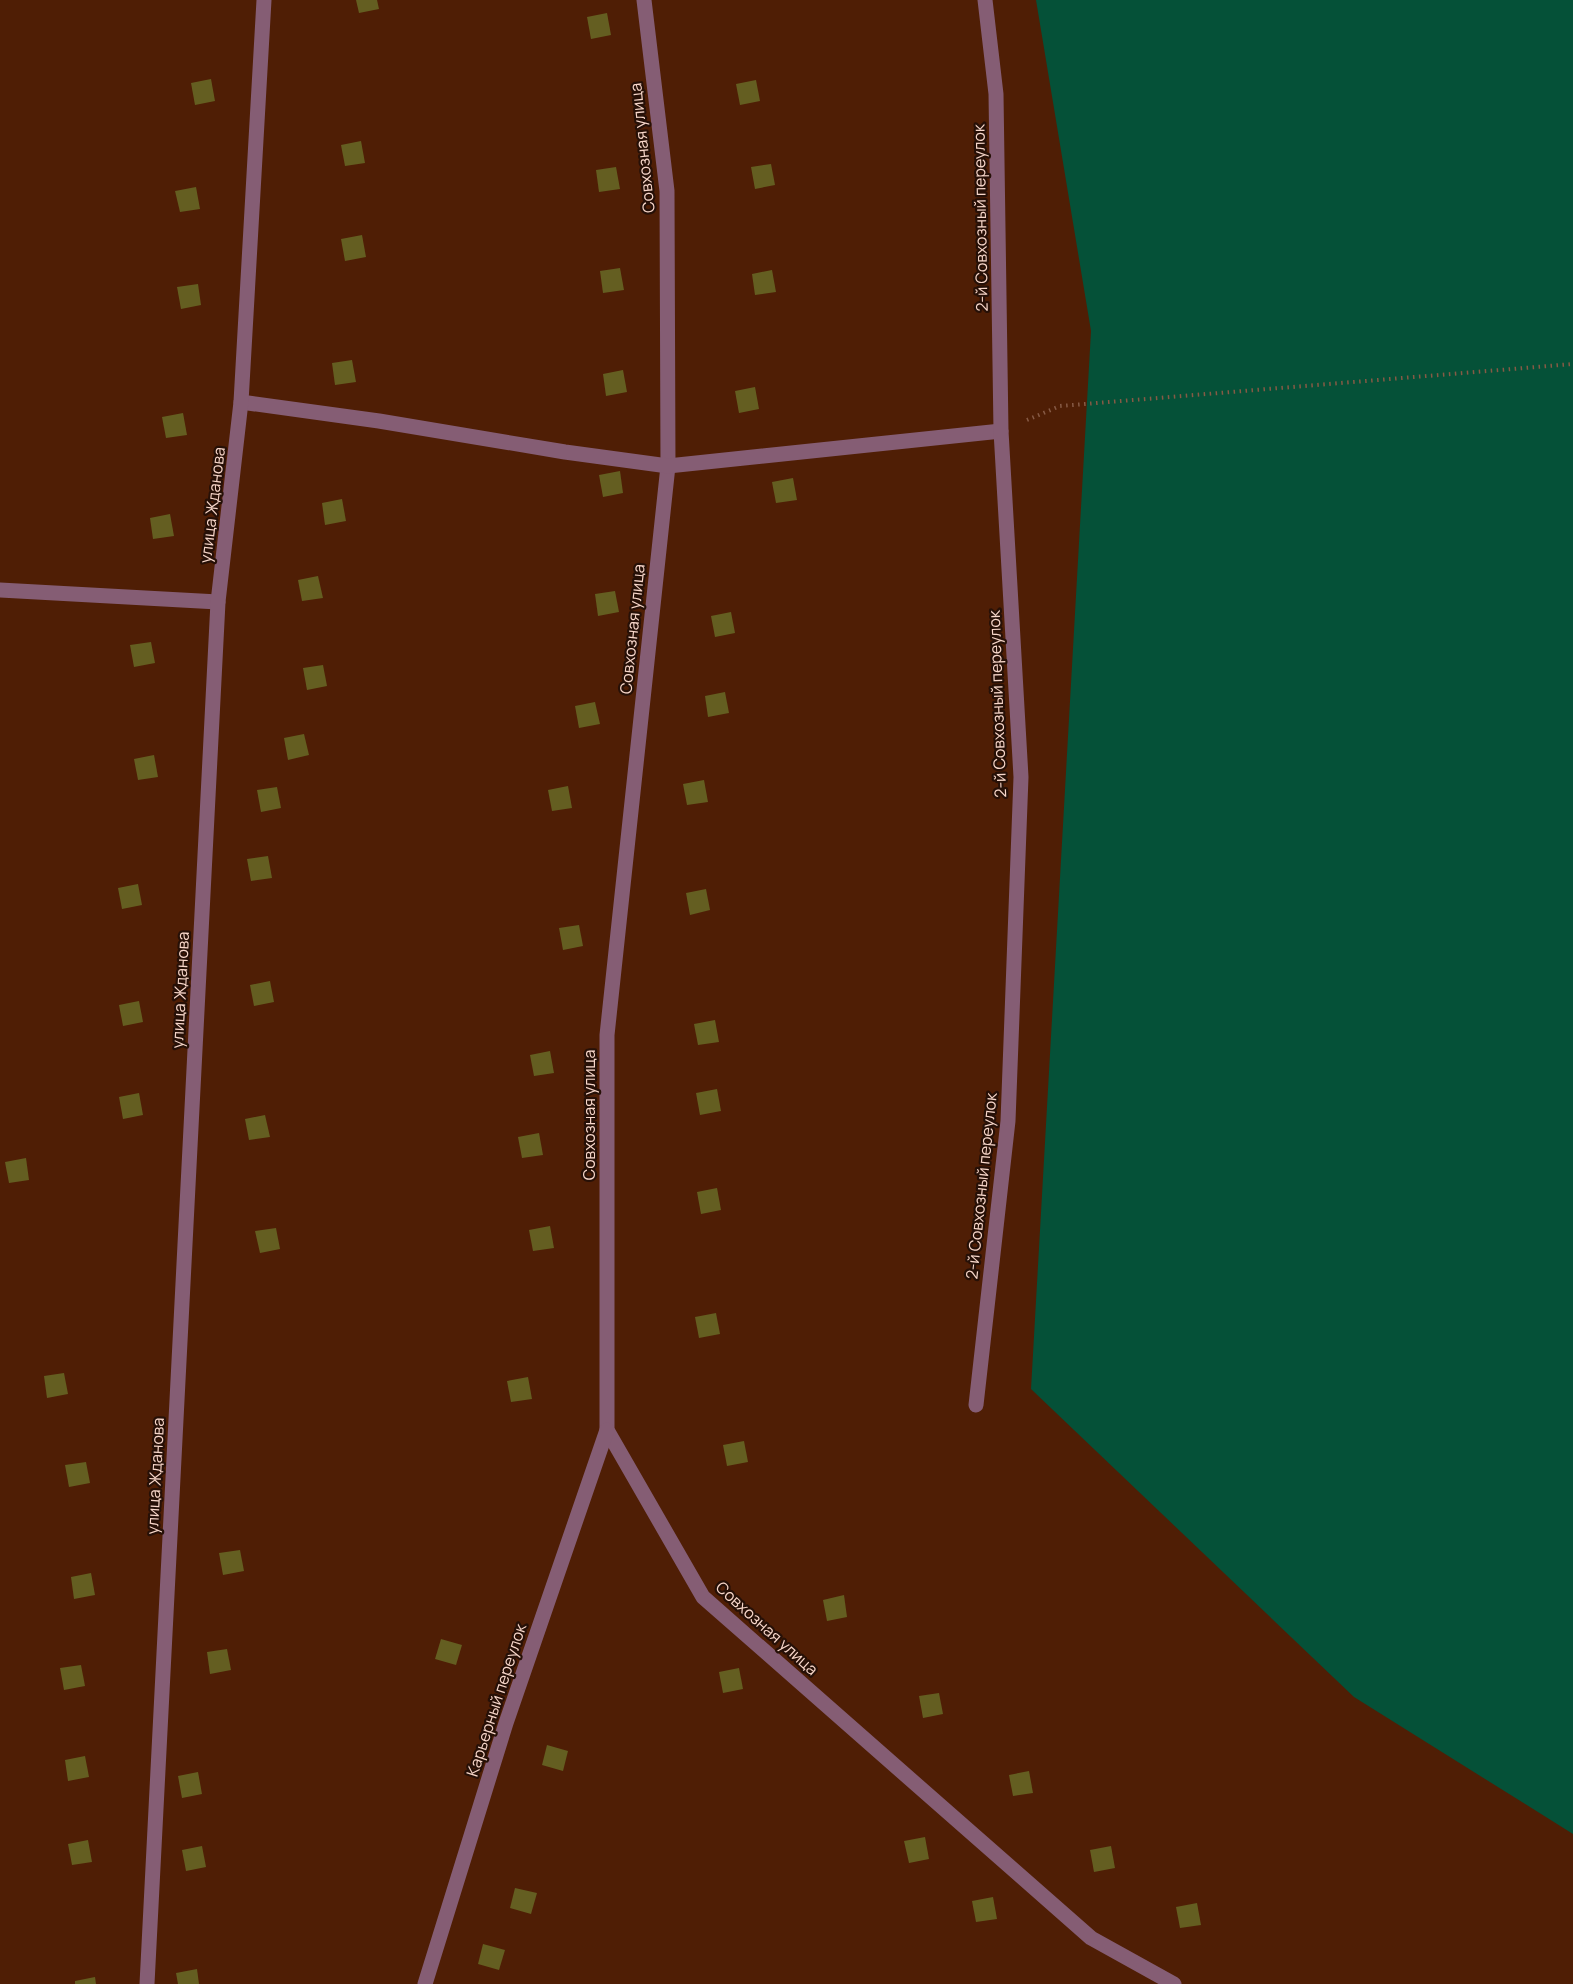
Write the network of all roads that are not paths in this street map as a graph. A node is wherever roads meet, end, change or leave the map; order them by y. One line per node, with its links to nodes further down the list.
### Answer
1 (264, 0): 4 (street, улица Жданова)
2 (644, 0): 6 (street, Совхозная улица)
3 (985, 0): 5 (street, 2-й Совхозный переулок)
4 (241, 402): 6 (street); 8 (street, улица Жданова)
5 (1002, 431): 6 (street); 9 (street, 2-й Совхозный переулок)
6 (668, 466): 10 (street, Совхозная улица)
7 (0, 590): 8 (street)
8 (218, 602): 11 (street, улица Жданова)
9 (976, 1405)
10 (607, 1430): 12 (street, Карьерный переулок); 13 (street, Совхозная улица)
11 (147, 1984)
12 (425, 1984)
13 (1174, 1984)

